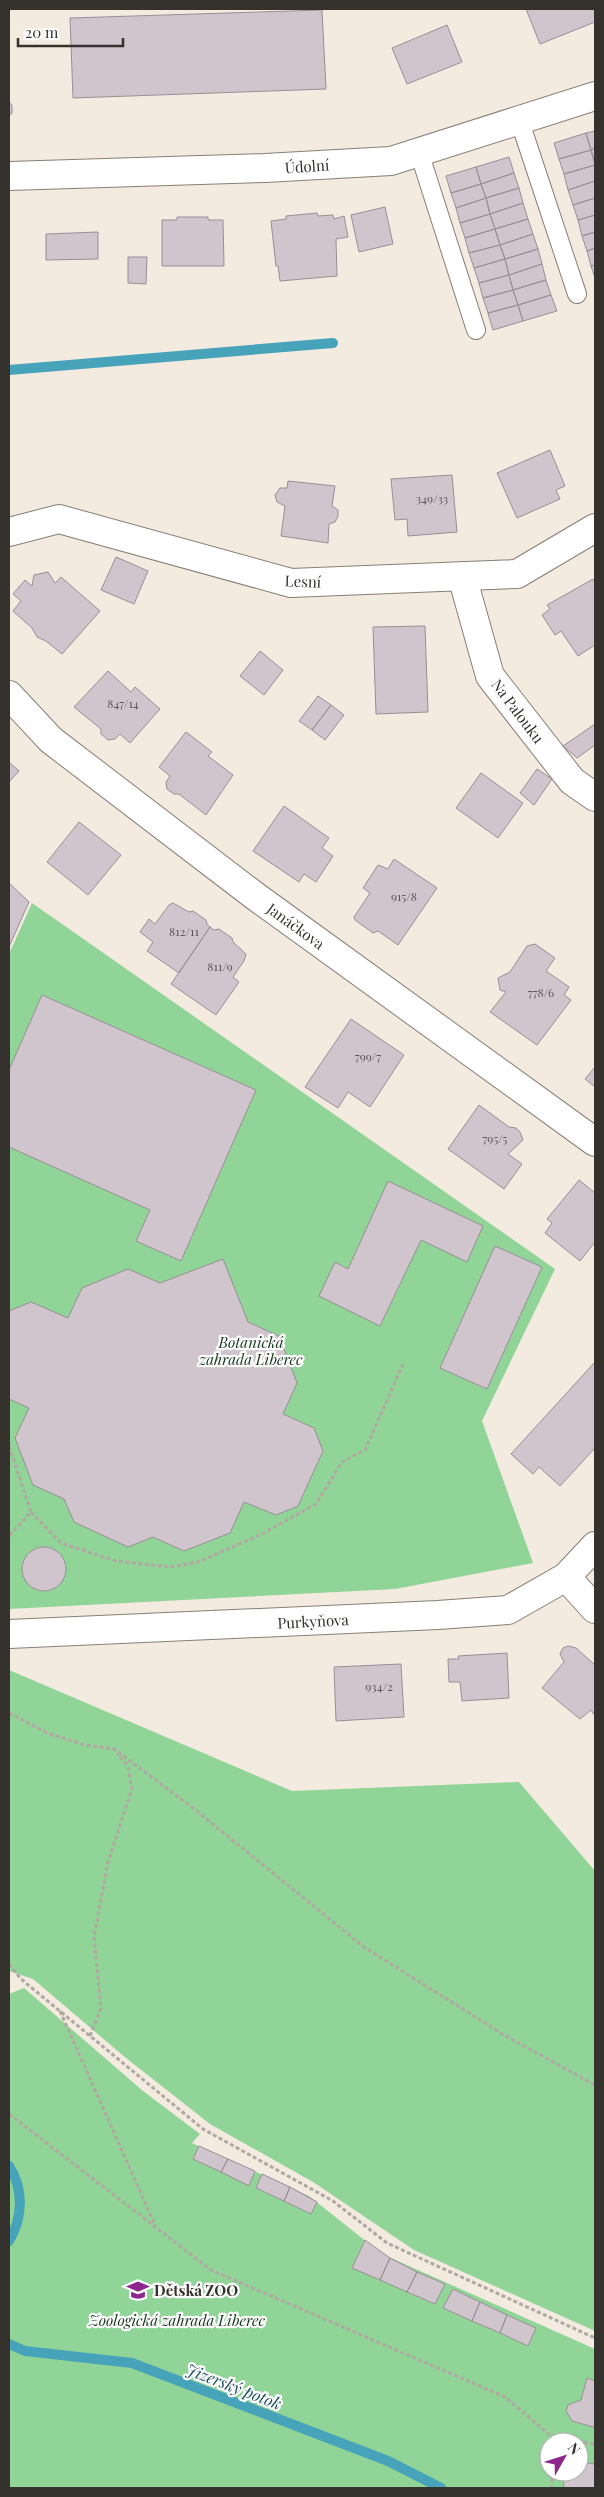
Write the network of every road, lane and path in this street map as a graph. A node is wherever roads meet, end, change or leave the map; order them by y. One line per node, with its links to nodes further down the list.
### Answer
1 (595, 96): 2 (street, Údolní)
2 (519, 119): 3 (street, Údolní); 5 (lane)
3 (419, 152): 4 (street, Údolní); 6 (lane)
4 (9, 176)
5 (577, 294)
6 (476, 330)
7 (595, 528): 9 (street, Lesní)
8 (9, 532): 9 (street, Lesní)
9 (462, 576): 11 (street, Na Palouku)
10 (9, 695): 12 (street, Janáčkova)
11 (595, 798)
12 (595, 1142)
13 (403, 1364): 15 (path)
14 (9, 1446): 15 (path)
15 (31, 1512): 16 (path)
16 (9, 1536)
17 (595, 1546): 18 (street, Purkyňova)
18 (566, 1576): 19 (street); 20 (street, Purkyňova)
19 (595, 1609)
20 (9, 1634)
21 (9, 1713): 22 (path)
22 (113, 1748): 25 (path); 26 (path)
23 (9, 1964): 24 (path)
24 (60, 2011): 25 (path); 28 (path)
25 (90, 2036): 29 (path)
26 (595, 2085)
27 (9, 2114): 28 (path)
28 (155, 2227): 30 (path)
29 (595, 2338)
30 (546, 2432)

